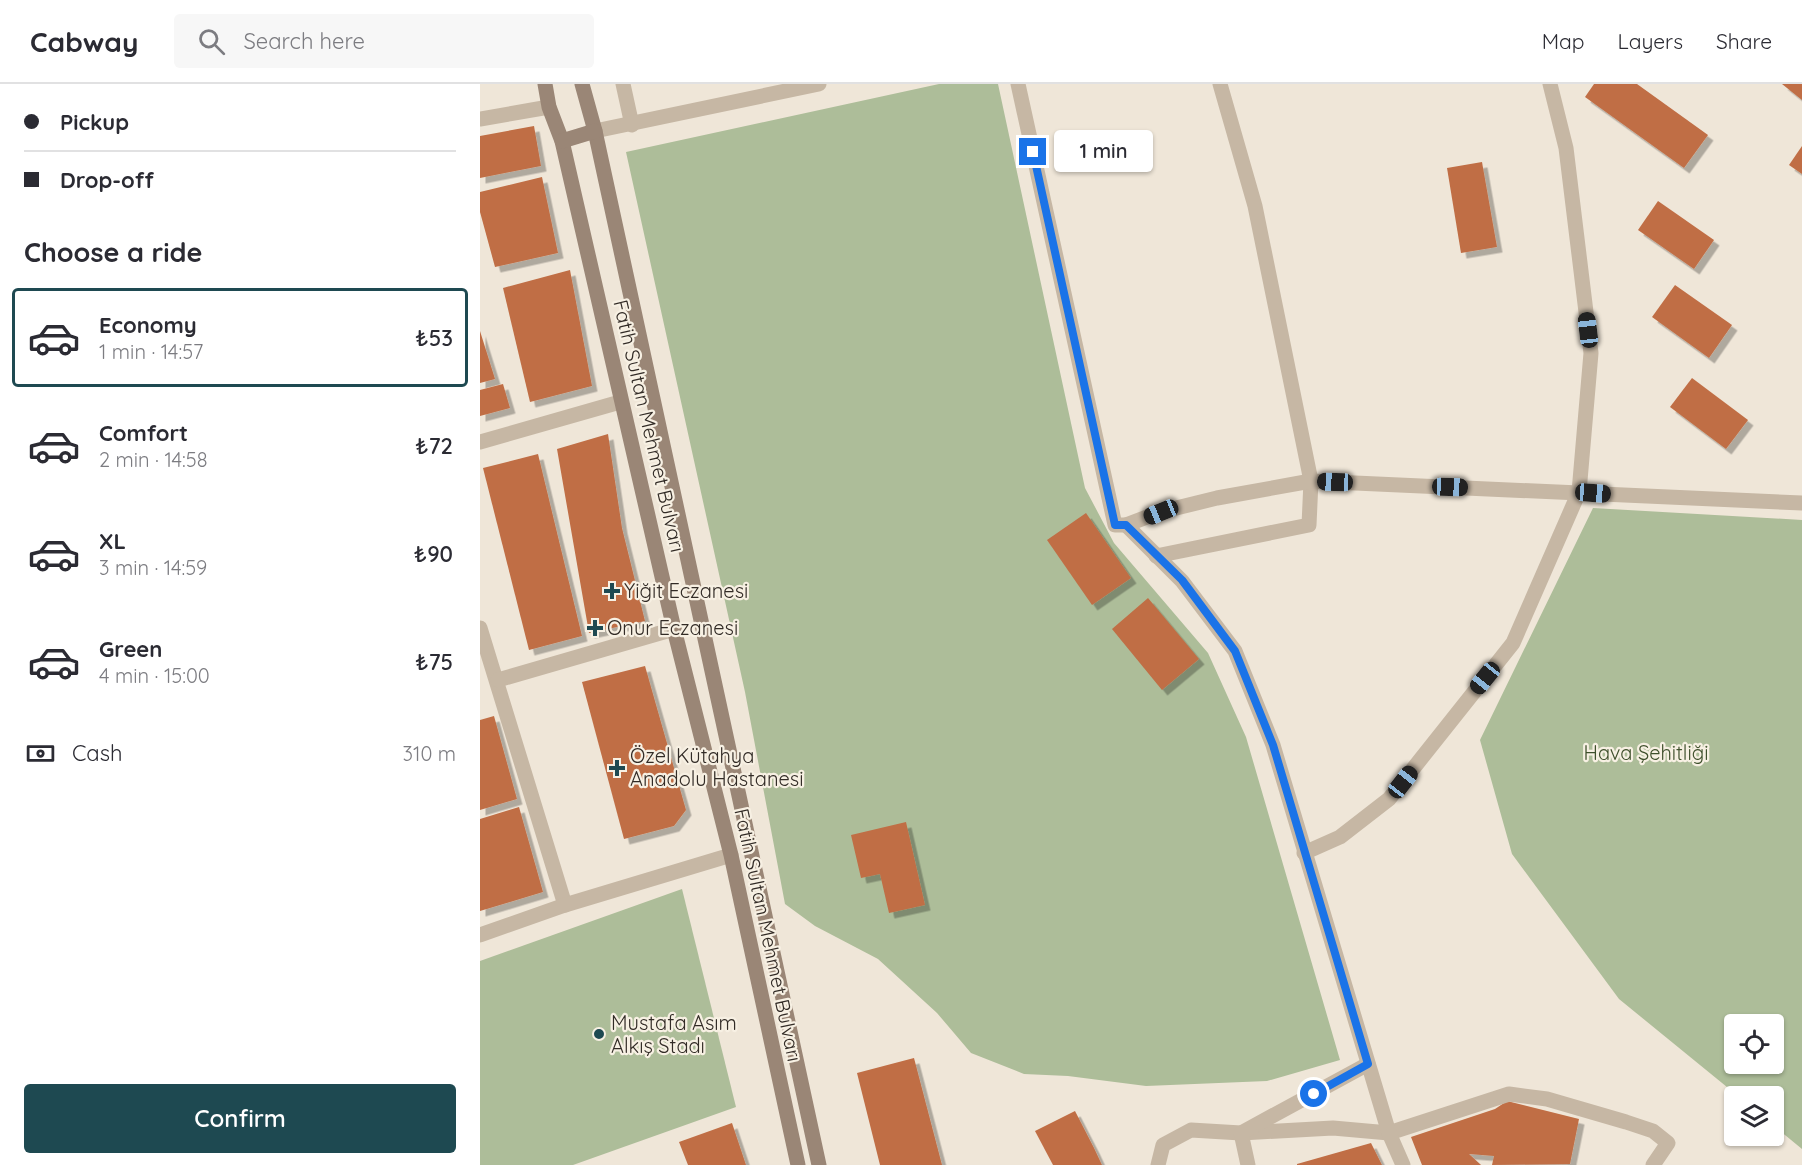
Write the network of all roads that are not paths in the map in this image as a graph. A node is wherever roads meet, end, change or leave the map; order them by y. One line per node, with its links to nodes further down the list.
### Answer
1 (545, 84): 9 (main road, Fatih Sultan Mehmet Bulvarı)
2 (582, 84): 12 (main road, Fatih Sultan Mehmet Bulvarı)
3 (623, 84): 11 (street)
4 (819, 84): 8 (street)
5 (1018, 84): 19 (street)
6 (1220, 84): 16 (street)
7 (1550, 84): 17 (street)
8 (783, 88): 11 (street)
9 (549, 107): 10 (street); 13 (main road, Fatih Sultan Mehmet Bulvarı)
10 (480, 119)
11 (633, 125): 12 (street)
12 (595, 130): 13 (main road); 33 (main road, Fatih Sultan Mehmet Bulvarı)
13 (562, 141): 14 (main road, Fatih Sultan Mehmet Bulvarı)
14 (620, 402): 15 (street); 22 (main road, Fatih Sultan Mehmet Bulvarı)
15 (480, 442)
16 (1311, 481): 17 (street); 19 (street); 20 (street)
17 (1579, 492): 18 (street); 25 (street)
18 (1802, 504)
19 (1126, 525): 20 (street)
20 (1156, 556): 25 (street)
21 (480, 628): 23 (street)
22 (674, 629): 24 (street); 26 (main road, Fatih Sultan Mehmet Bulvarı)
23 (485, 658): 24 (street)
24 (498, 680): 27 (street)
25 (1304, 853): 29 (street)
26 (731, 855): 27 (street); 32 (main road, Fatih Sultan Mehmet Bulvarı)
27 (566, 905): 28 (street)
28 (480, 935)
29 (1368, 1064): 30 (street); 31 (street)
30 (1241, 1133): 31 (street); 34 (street); 35 (street)
31 (1389, 1133): 36 (street); 37 (street)
32 (798, 1165)
33 (819, 1165)
34 (1158, 1165)
35 (1248, 1165)
36 (1403, 1165)
37 (1653, 1165)

